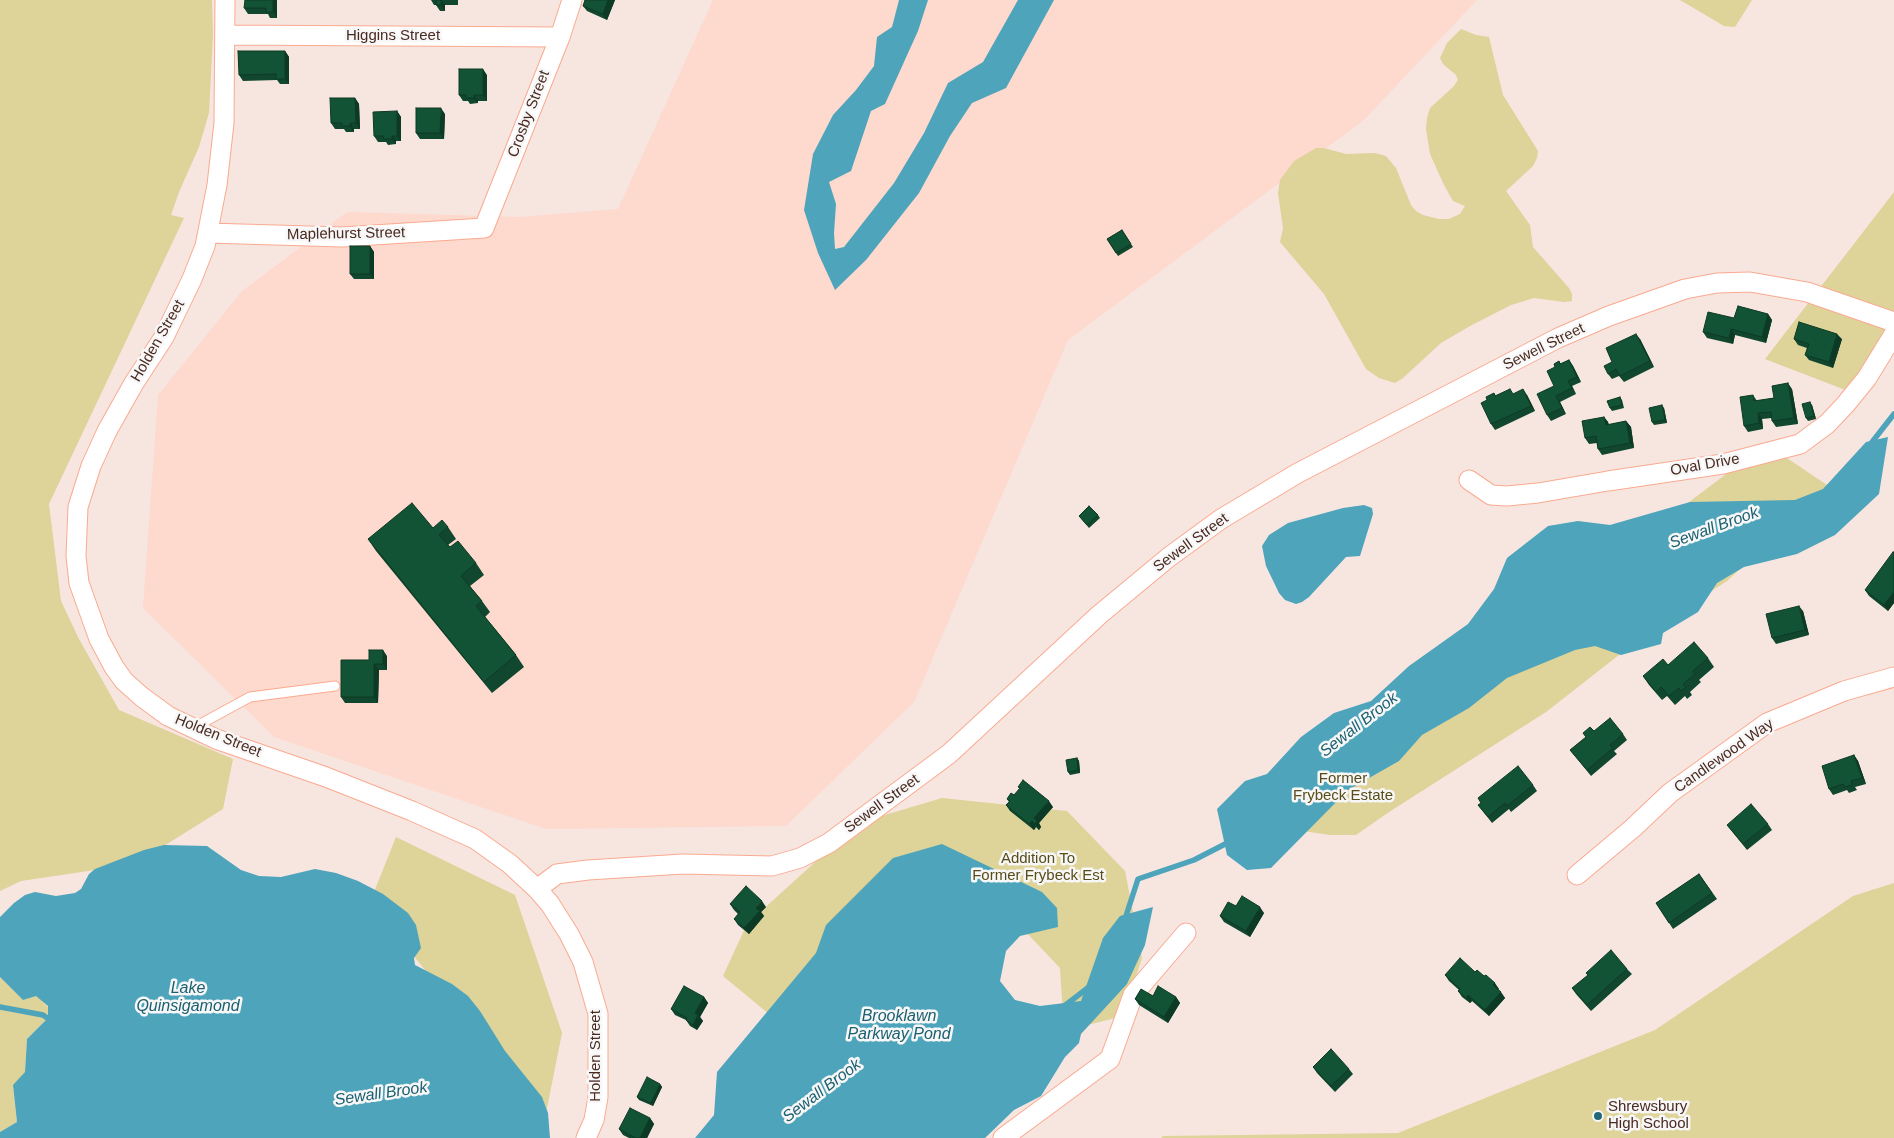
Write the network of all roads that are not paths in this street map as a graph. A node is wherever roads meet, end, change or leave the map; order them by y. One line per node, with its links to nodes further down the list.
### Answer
1 (225, 0): 3 (street, Holden Street)
2 (572, 0): 4 (street, Crosby Street)
3 (226, 35): 4 (street, Higgins Street); 6 (street, Holden Street)
4 (560, 37): 5 (street, Crosby Street)
5 (484, 228): 6 (street, Maplehurst Street)
6 (208, 233): 12 (street, Holden Street)
7 (1894, 322): 14 (street, Sewell Street)
8 (1894, 334): 9 (street, Oval Drive)
9 (1469, 480)
10 (1894, 677): 13 (street, Candlewood Way)
11 (334, 686): 12 (lane)
12 (192, 728): 14 (street, Holden Street)
13 (1577, 875)
14 (537, 889): 16 (street, Holden Street)
15 (1186, 933): 17 (street)
16 (586, 1138)
17 (1003, 1138)

